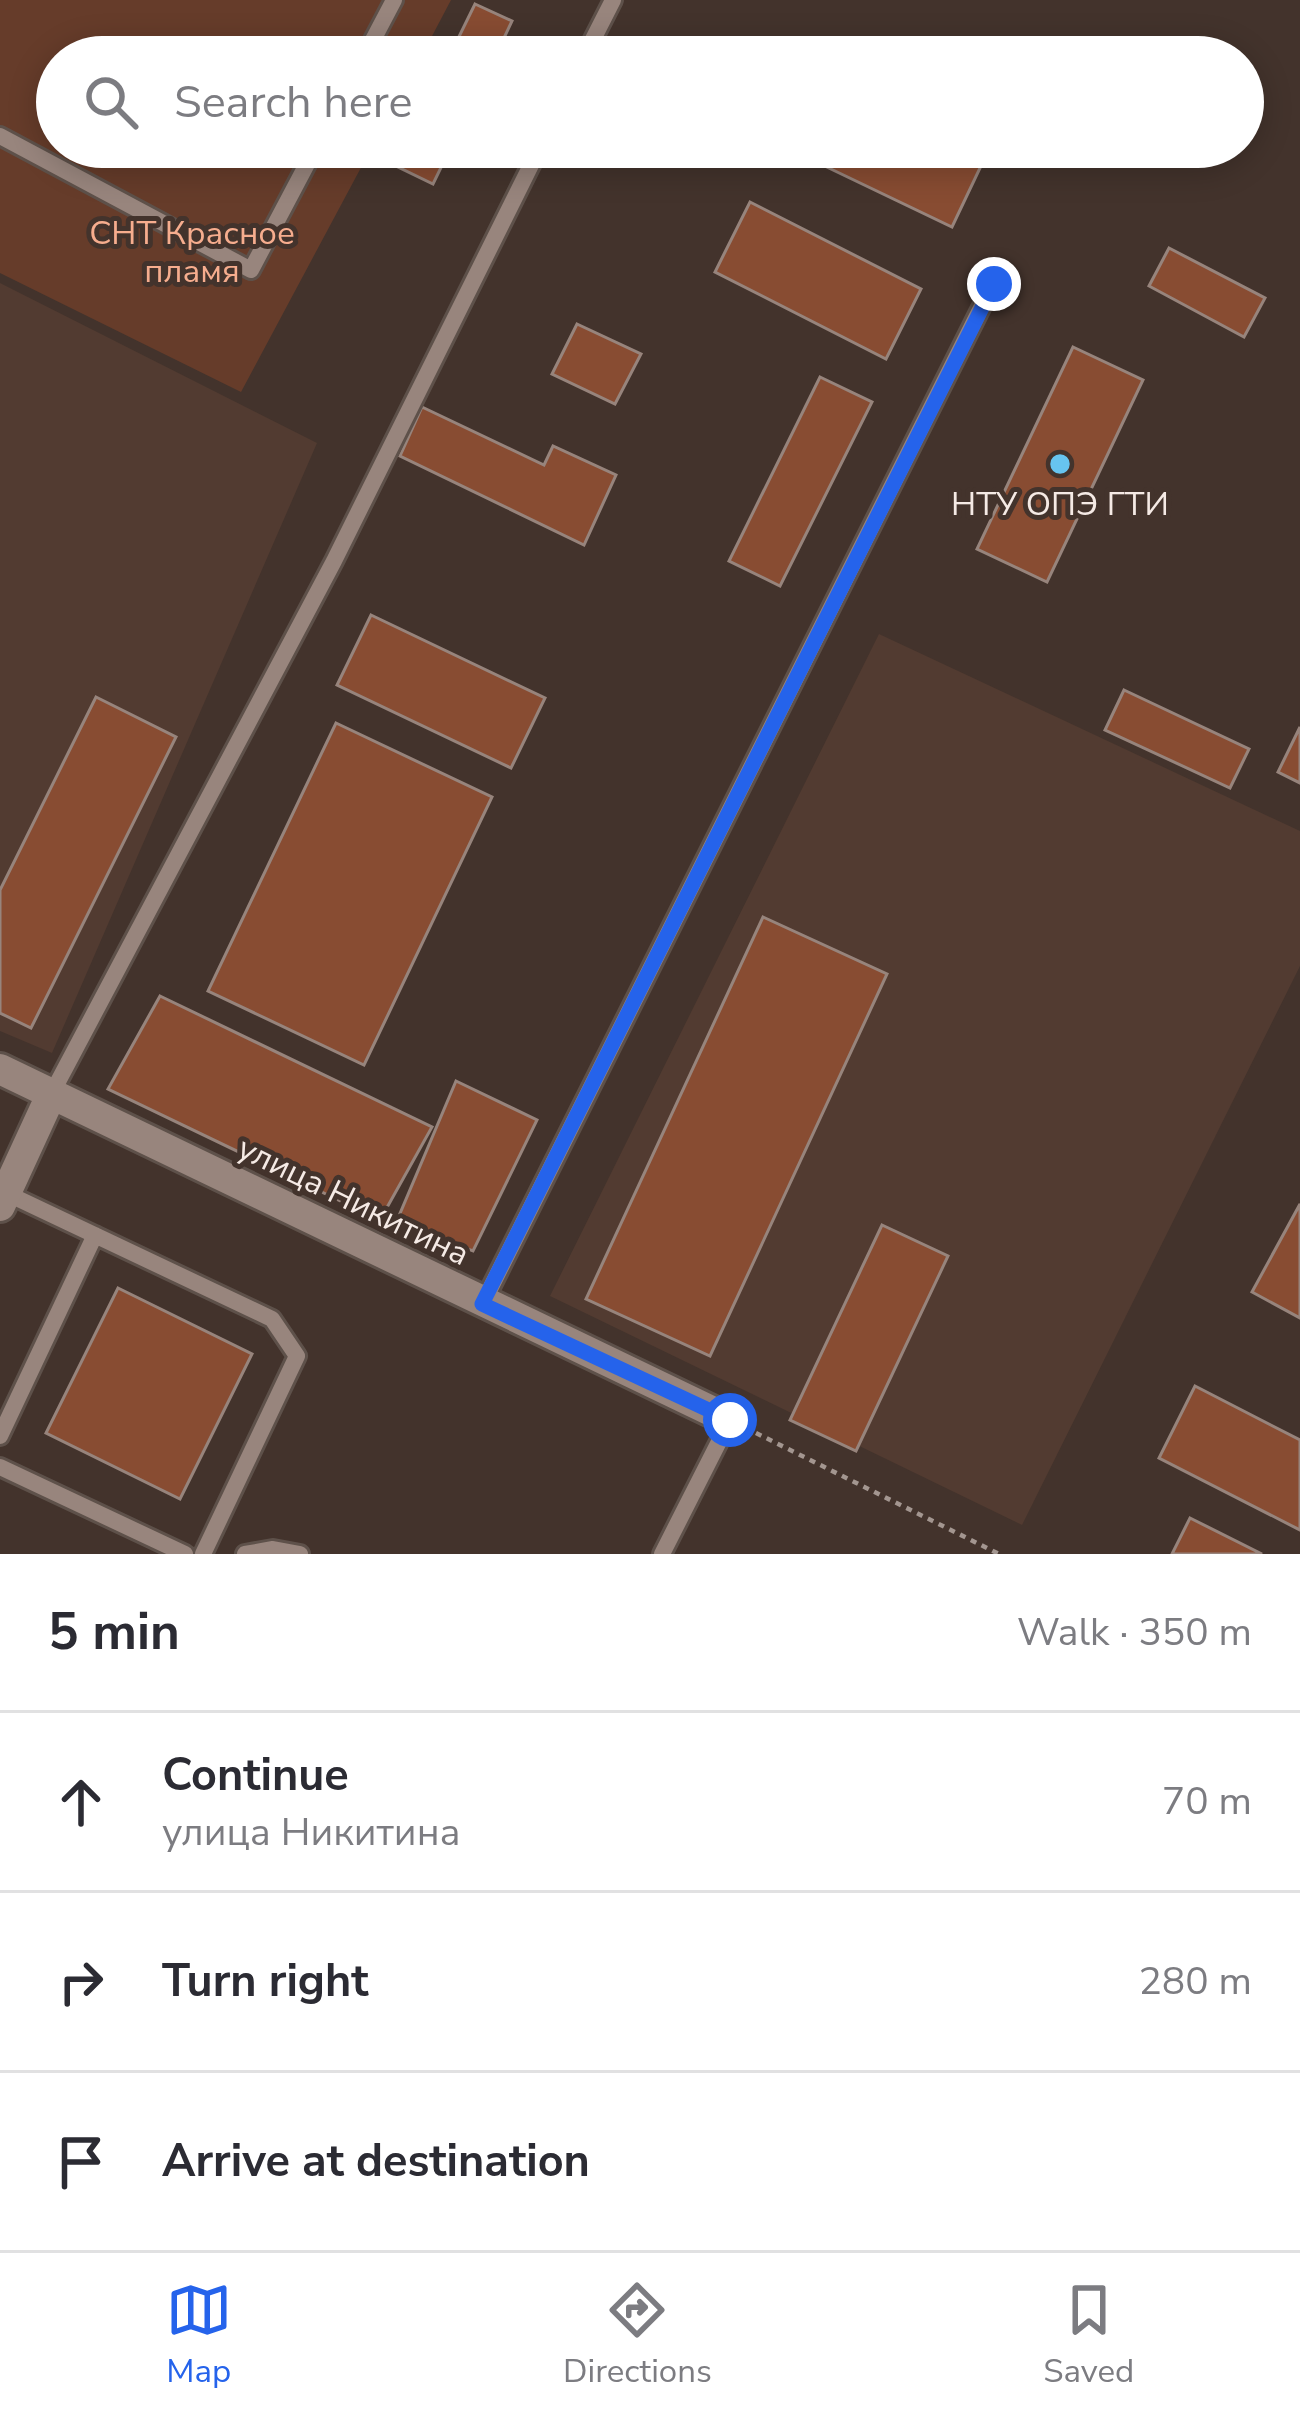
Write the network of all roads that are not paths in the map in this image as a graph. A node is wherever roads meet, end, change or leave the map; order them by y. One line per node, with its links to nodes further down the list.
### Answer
1 (394, 0): 3 (lane)
2 (613, 0): 4 (lane)
3 (375, 36)
4 (595, 36)
5 (0, 136): 6 (lane)
6 (36, 155)
7 (60, 168): 8 (lane)
8 (305, 168)
9 (530, 168): 12 (lane)
10 (994, 284): 15 (lane)
11 (0, 1069): 12 (street, улица Никитина)
12 (52, 1093): 13 (street); 15 (street, улица Никитина)
13 (3, 1200): 14 (lane)
14 (95, 1235): 17 (lane); 21 (lane)
15 (482, 1304): 16 (street, улица Никитина)
16 (730, 1420): 24 (lane)
17 (0, 1436)
18 (0, 1467): 19 (lane)
19 (163, 1549): 20 (lane)
20 (185, 1554)
21 (203, 1554)
22 (245, 1554): 23 (lane)
23 (300, 1554)
24 (662, 1554)

